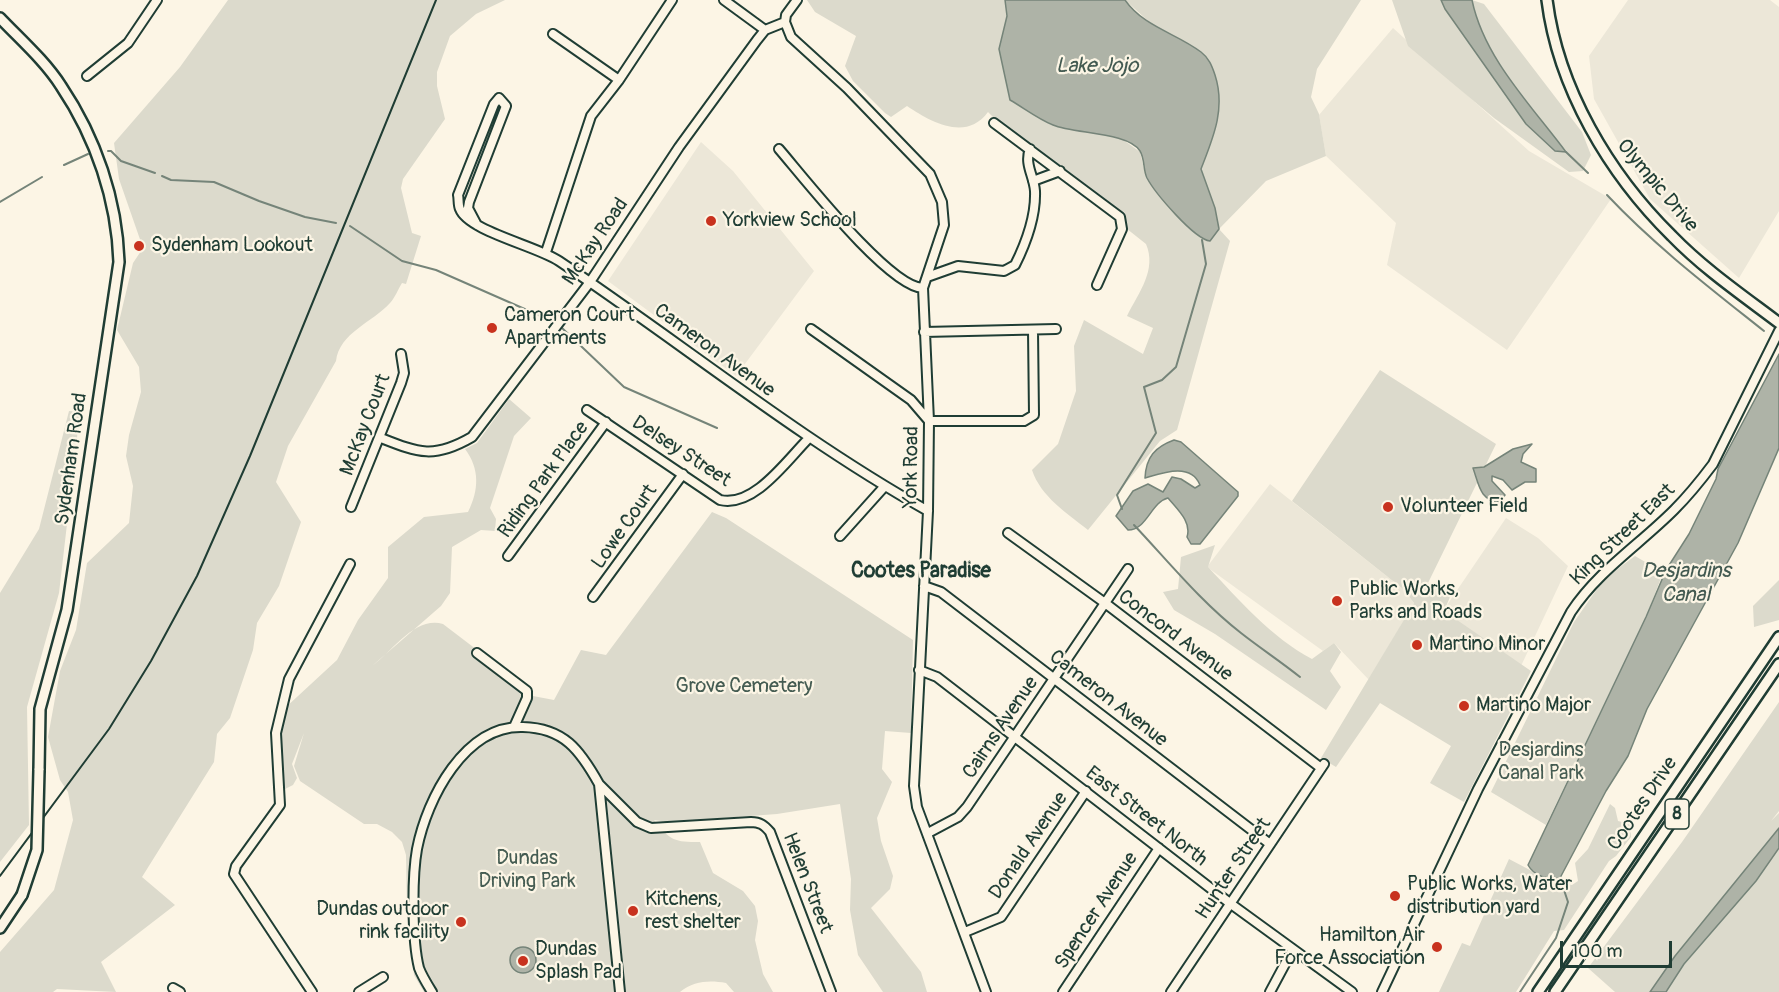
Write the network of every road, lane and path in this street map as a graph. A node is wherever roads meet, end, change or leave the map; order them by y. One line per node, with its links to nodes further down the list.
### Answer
1 (157, 0): 11 (street)
2 (661, 0): 6 (street)
3 (724, 0): 9 (street)
4 (797, 0): 8 (street)
5 (1547, 0): 24 (main road, Olympic Drive)
6 (670, 3): 12 (street)
7 (0, 18): 62 (main road, Sydenham Road, bridge)
8 (785, 22): 9 (street); 20 (street, York Road)
9 (765, 30): 21 (street, McKay Road)
10 (553, 34): 12 (street)
11 (87, 76)
12 (619, 80): 19 (street)
13 (994, 123): 15 (street)
14 (779, 149): 23 (street)
15 (1030, 149): 16 (street); 17 (street)
16 (1060, 171): 17 (street); 22 (street)
17 (1033, 182): 20 (street)
18 (477, 225): 18 (street); 19 (street, Cameron Avenue)
19 (546, 252): 21 (street, Cameron Avenue)
20 (927, 277): 23 (street, York Road)
21 (590, 282): 34 (street, McKay Road); 35 (street, Cameron Avenue)
22 (1097, 285)
23 (923, 288): 29 (street, York Road)
24 (1779, 323)
25 (811, 329): 32 (street)
26 (1056, 329): 28 (street)
27 (1779, 330): 76 (street, King Street East)
28 (1033, 331): 29 (street); 32 (street)
29 (924, 332): 32 (street, York Road)
30 (401, 354): 34 (street, McKay Court)
31 (587, 410): 33 (street, Delsey Street)
32 (929, 421): 39 (street, York Road)
33 (606, 422): 36 (street, Delsey Street); 42 (street, Riding Park Place)
34 (381, 438): 38 (street, McKay Court)
35 (809, 438): 36 (street, Delsey Street); 37 (street, Cameron Avenue)
36 (683, 474): 46 (street, Lowe Court)
37 (884, 486): 39 (street, Cameron Avenue); 41 (street)
38 (351, 507)
39 (928, 511): 45 (street, York Road)
40 (1008, 533): 47 (street, Concord Avenue)
41 (840, 536)
42 (508, 556)
43 (350, 564): 66 (street)
44 (1128, 568): 47 (street, Cairns Avenue)
45 (924, 586): 51 (street, York Road); 52 (street, Cameron Avenue)
46 (593, 597)
47 (1105, 603): 52 (street, Cairns Avenue); 55 (street, Concord Avenue)
48 (1779, 637): 77 (main road, Cootes Drive / 8)
49 (477, 653): 53 (street)
50 (1779, 664): 78 (main road, Cootes Drive / 8)
51 (919, 670): 54 (street, East Street North); 58 (street, York Road)
52 (1055, 679): 54 (street, Cairns Avenue); 59 (street, Cameron Avenue)
53 (513, 727): 56 (street); 68 (street)
54 (1015, 738): 57 (street, East Street North); 58 (street, Cairns Avenue)
55 (1322, 766): 59 (street, Hunter Street)
56 (598, 784): 69 (street); 70 (street, Helen Street)
57 (1086, 791): 60 (street, East Street North); 63 (street, Donald Avenue)
58 (928, 833): 63 (street, York Road)
59 (1270, 844): 61 (street, Hunter Street)
60 (1158, 848): 61 (street, East Street North); 72 (street, Spencer Avenue)
61 (1231, 904): 64 (street, East Street North); 73 (street, Hunter Street)
62 (0, 928)
63 (965, 932): 71 (street, York Road)
64 (1293, 949): 74 (street); 75 (street, East Street North)
65 (383, 977): 67 (street)
66 (312, 992)
67 (358, 992)
68 (432, 992)
69 (620, 992)
70 (831, 992)
71 (986, 992)
72 (1063, 992)
73 (1172, 992)
74 (1270, 992)
75 (1352, 992)
76 (1382, 992)
77 (1538, 992)
78 (1555, 992)

